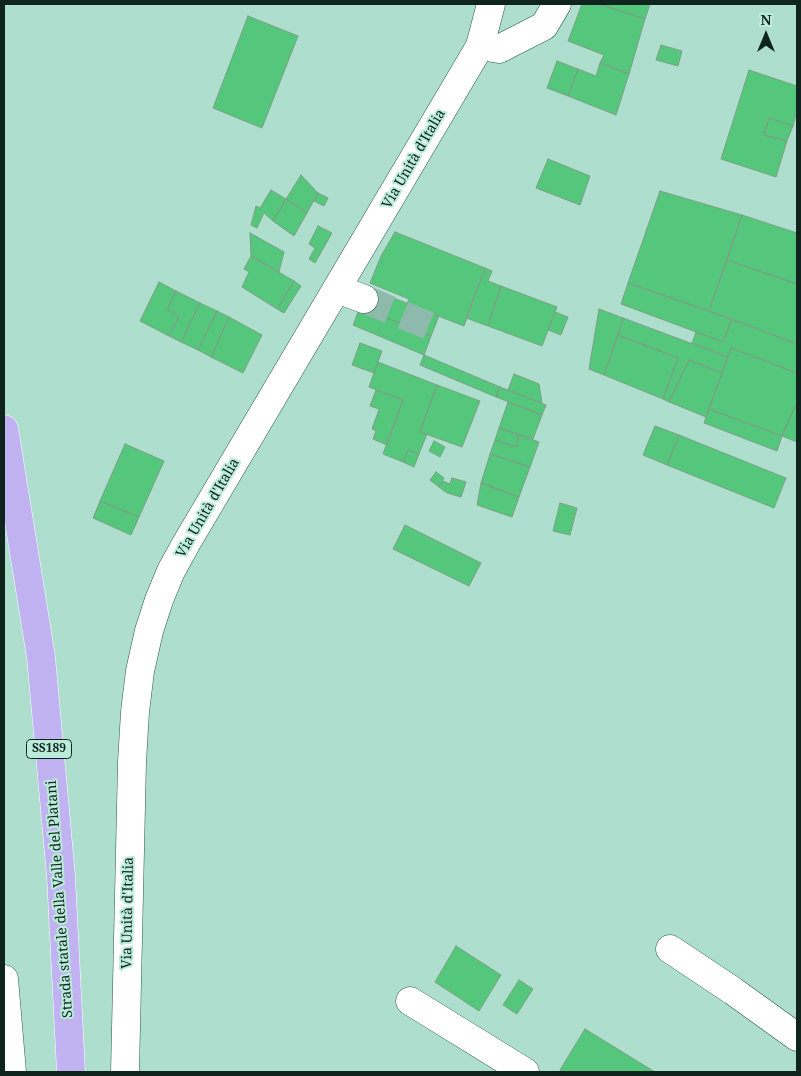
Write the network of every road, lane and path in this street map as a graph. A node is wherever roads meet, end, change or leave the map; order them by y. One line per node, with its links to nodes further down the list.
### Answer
1 (491, 4): 3 (street, Via Unità d'Italia)
2 (557, 4): 3 (street)
3 (480, 46): 4 (street, Via Unità d'Italia)
4 (337, 289): 5 (street); 13 (street, Via Unità d'Italia)
5 (364, 299)
6 (4, 429): 12 (main road, Strada statale della Valle del Platani / SS189)
7 (670, 949): 10 (street)
8 (4, 980): 11 (street)
9 (410, 1001): 14 (street)
10 (797, 1037)
11 (12, 1072)
12 (71, 1072)
13 (125, 1072)
14 (525, 1072)

